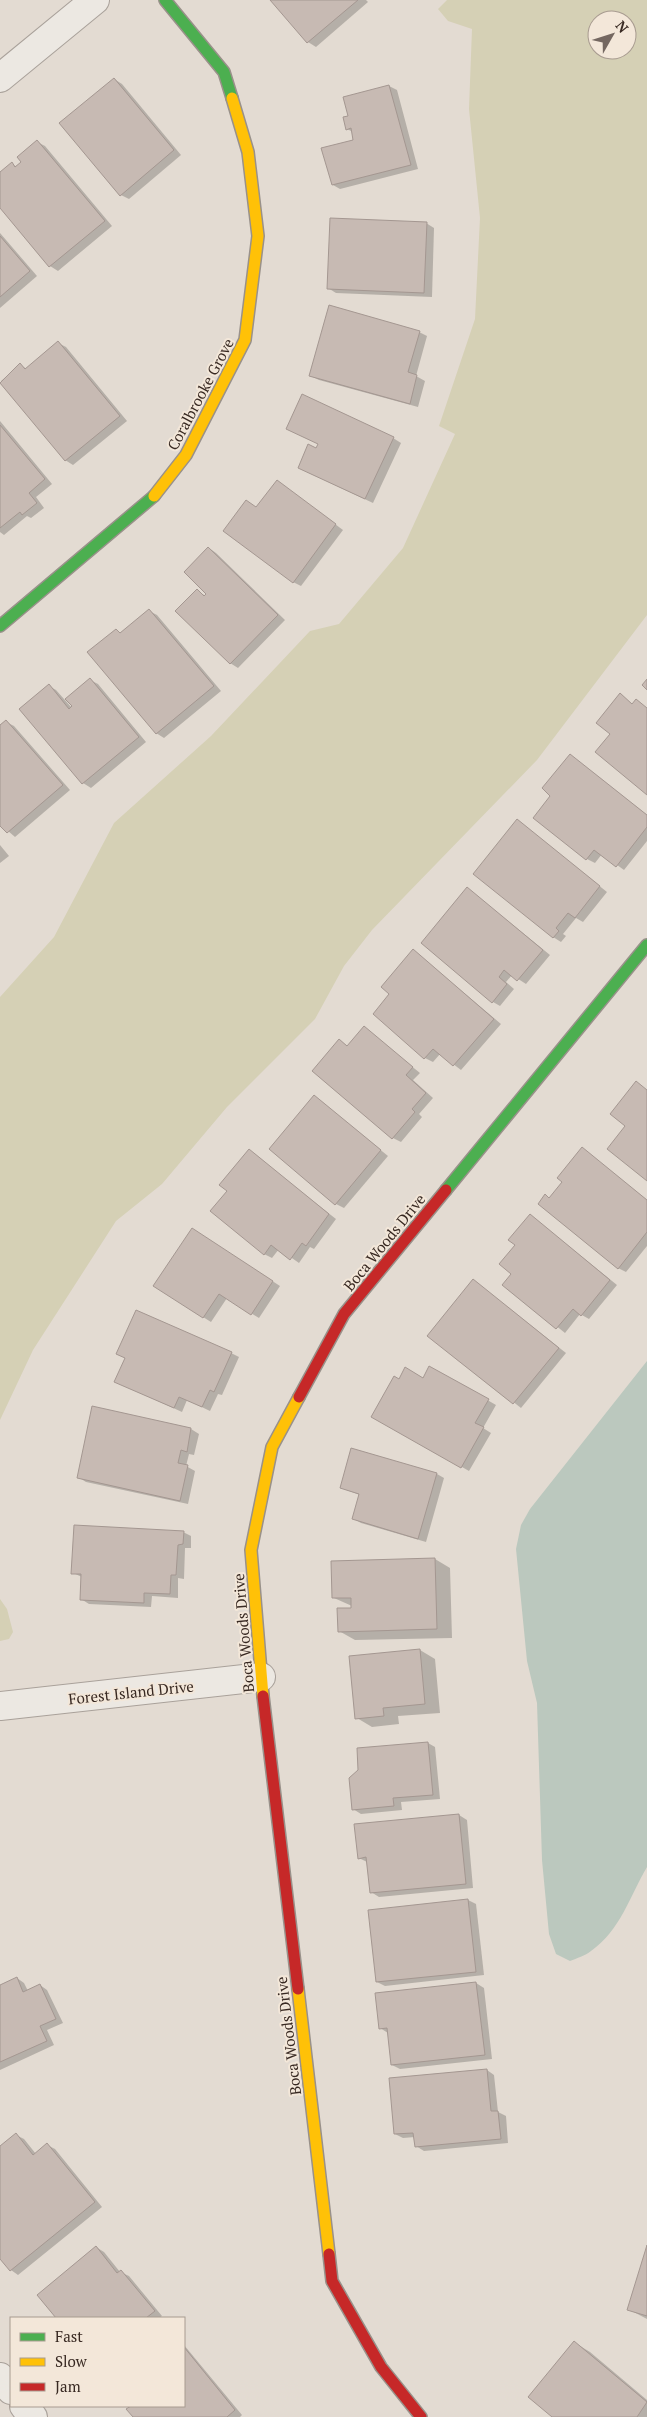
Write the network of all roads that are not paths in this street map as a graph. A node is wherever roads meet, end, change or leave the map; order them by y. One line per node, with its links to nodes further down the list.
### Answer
1 (95, 0): 3 (street)
2 (165, 0): 4 (street, Coralbrooke Grove)
3 (0, 78)
4 (0, 626)
5 (647, 945): 6 (street, Boca Woods Drive)
6 (261, 1677): 7 (street, Forest Island Drive); 12 (street, Boca Woods Drive)
7 (0, 1706)
8 (0, 2377): 9 (street)
9 (10, 2389)
10 (25, 2407): 11 (street)
11 (33, 2417)
12 (421, 2417)

